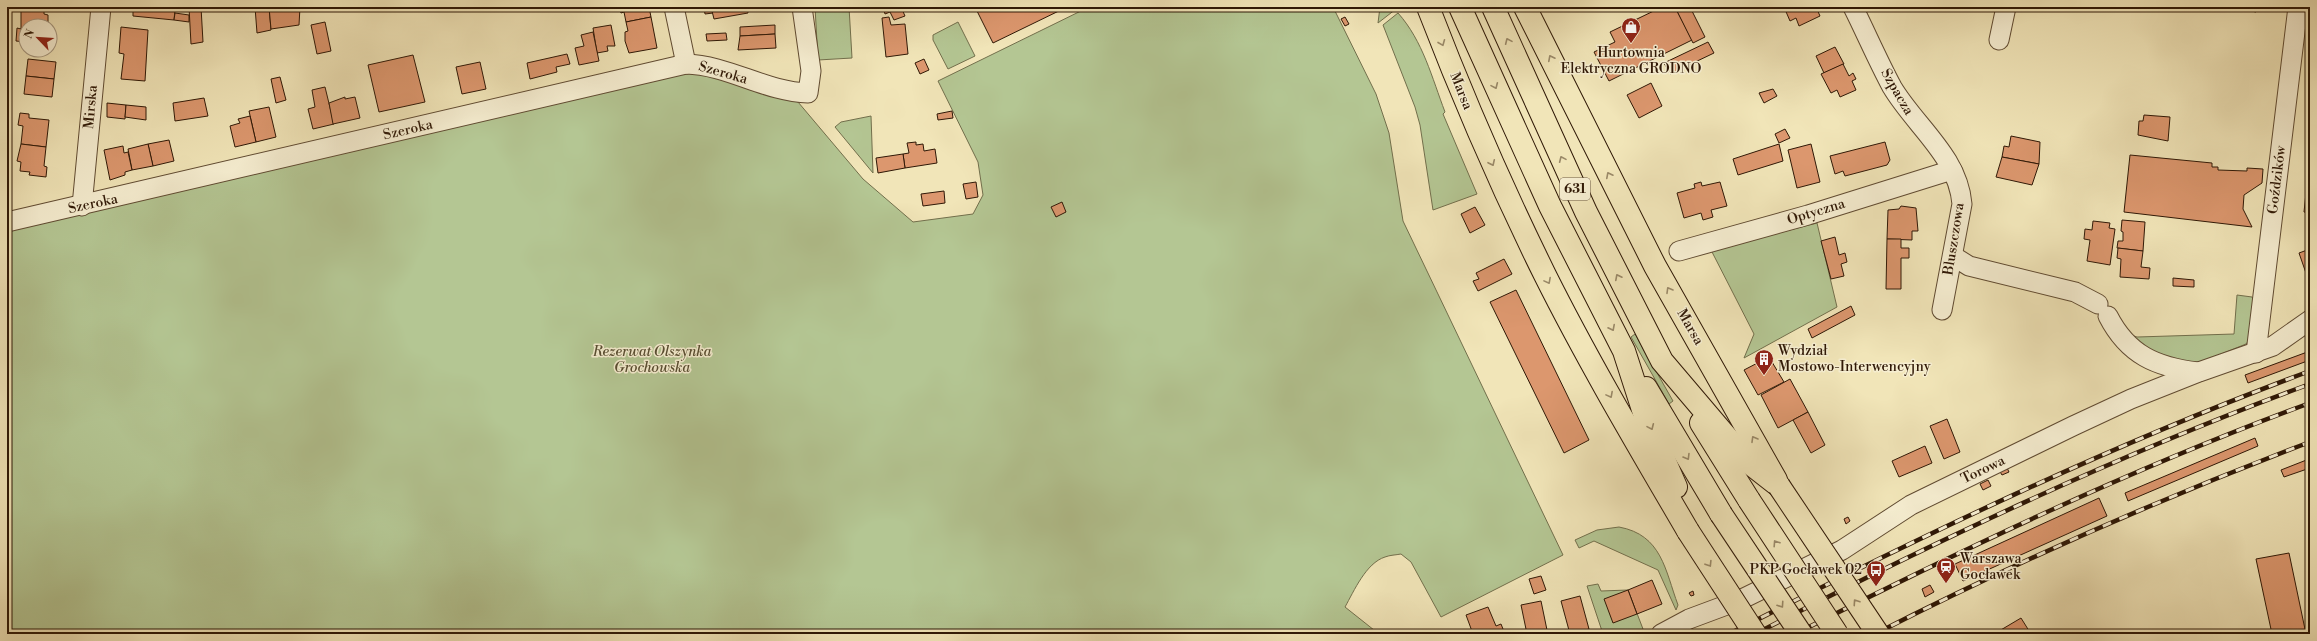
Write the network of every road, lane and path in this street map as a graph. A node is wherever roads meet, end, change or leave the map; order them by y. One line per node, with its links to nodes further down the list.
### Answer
1 (101, 7): 14 (street, Mirska)
2 (674, 7): 12 (street)
3 (802, 7): 12 (street, Szeroka)
4 (1428, 7): 25 (main road, Marsa, one-way to 25)
5 (1525, 7): 24 (main road, Marsa, one-way to 5)
6 (1853, 7): 13 (street, Szpacza)
7 (2006, 7): 11 (street)
8 (2298, 7): 21 (street, Goździków)
9 (1494, 10): 22 (main road, 631, one-way to 9)
10 (1464, 16): 20 (main road, 631, one-way to 20)
11 (2000, 40)
12 (686, 64): 14 (street, Szeroka)
13 (1952, 170): 16 (street, Optyczna); 17 (street, Bluszczowa)
14 (82, 206): 15 (street, Szeroka)
15 (7, 222)
16 (1679, 250)
17 (1952, 256): 18 (street, Bluszczowa); 23 (street)
18 (1942, 310)
19 (2310, 320): 21 (street, Torowa)
20 (1624, 351): 25 (main road, one-way to 25); 28 (main road, 631, one-way to 28, bridge)
21 (2256, 353): 23 (street, Torowa)
22 (1662, 361): 24 (main road); 29 (main road, 631, one-way to 22, bridge)
23 (2200, 372): 26 (street, Torowa)
24 (1779, 486): 30 (main road, Marsa, one-way to 24, bridge)
25 (1688, 531): 27 (main road, Marsa, one-way to 27, bridge)
26 (1662, 634)
27 (1756, 634)
28 (1801, 634)
29 (1837, 634)
30 (1878, 634)

